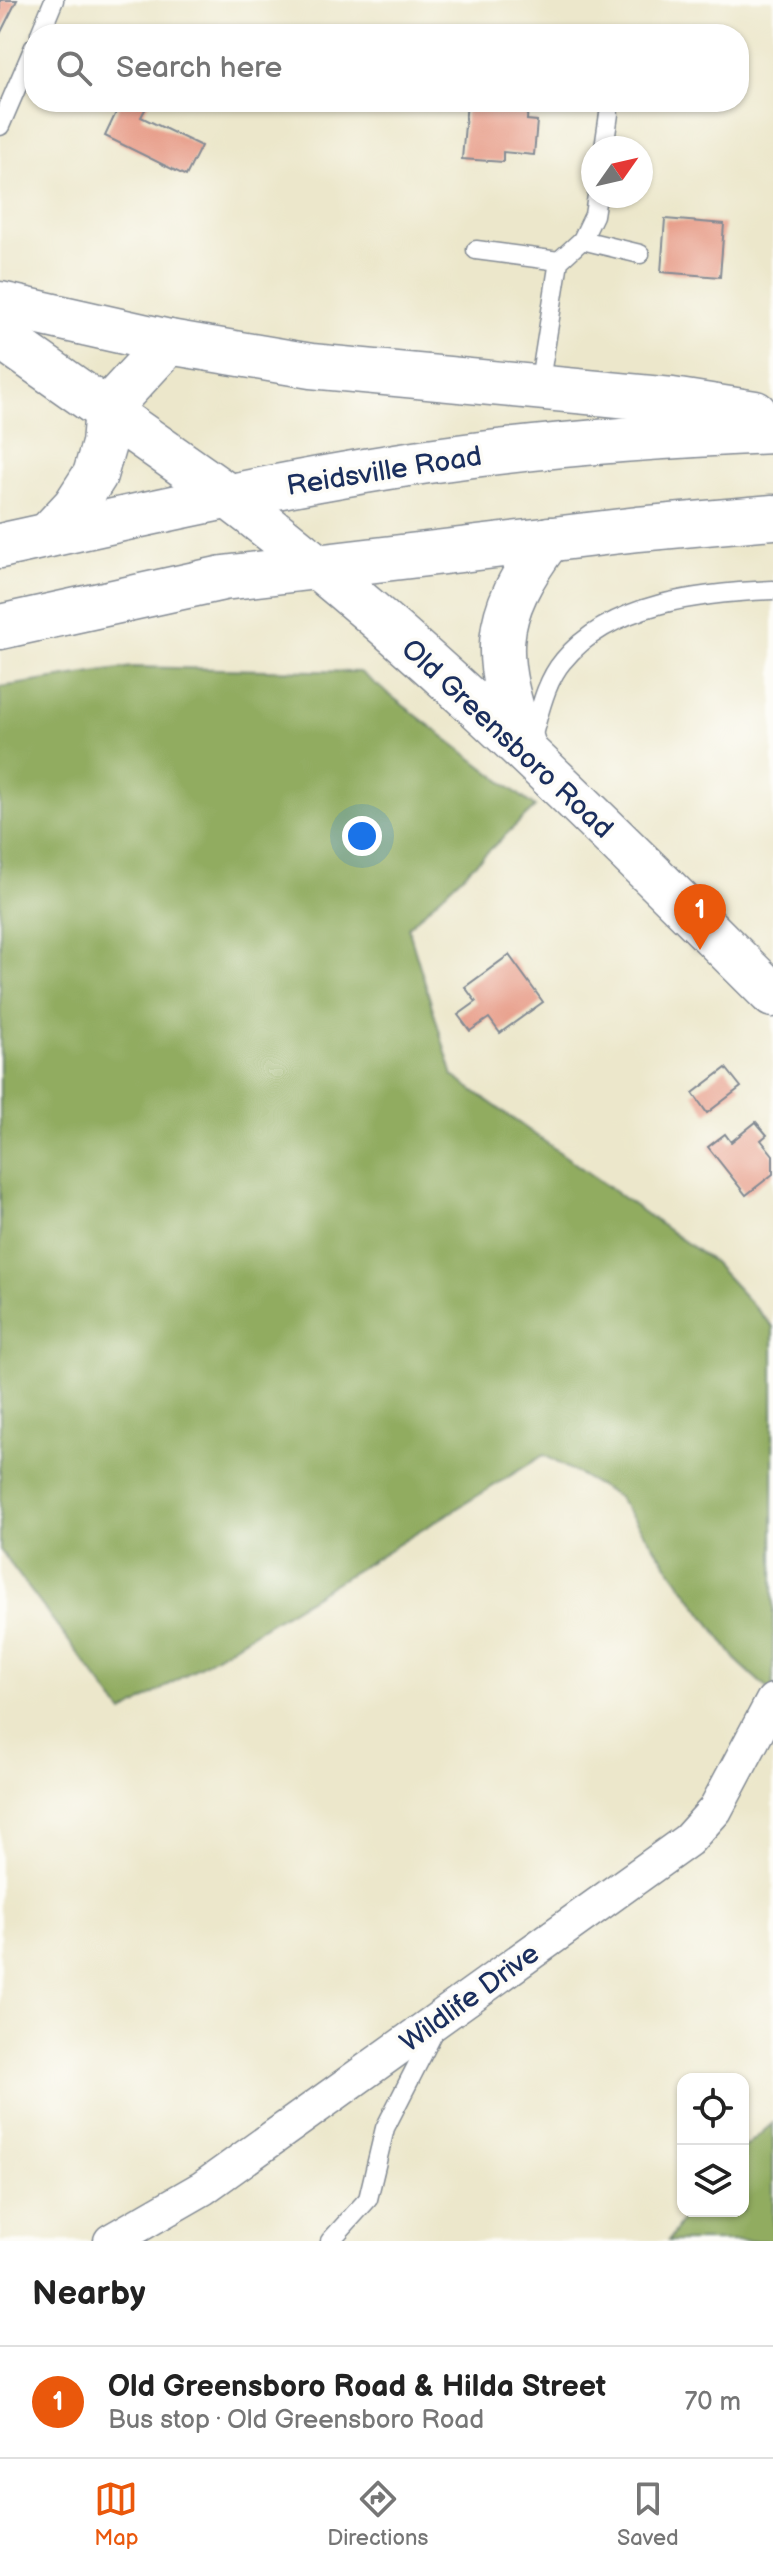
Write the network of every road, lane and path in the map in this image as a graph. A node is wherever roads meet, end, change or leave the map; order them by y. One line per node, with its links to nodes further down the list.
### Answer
1 (54, 0): 2 (lane)
2 (44, 24)
3 (24, 70): 5 (lane)
4 (609, 114): 6 (lane)
5 (0, 126)
6 (606, 136)
7 (595, 208): 8 (lane)
8 (582, 240): 10 (lane); 11 (lane)
9 (476, 250): 11 (lane)
10 (640, 254)
11 (559, 261): 15 (lane)
12 (0, 304): 14 (main road)
13 (0, 336): 16 (main road, Old Greensboro Road)
14 (169, 342): 15 (main road); 16 (main road)
15 (539, 387): 17 (main road)
16 (107, 409): 19 (main road, Old Greensboro Road); 21 (main road)
17 (773, 416)
18 (773, 431): 19 (main road, Reidsville Road)
19 (229, 497): 21 (main road, Reidsville Road); 24 (main road, Old Greensboro Road)
20 (773, 517): 22 (main road)
21 (48, 535): 23 (main road, Reidsville Road)
22 (549, 539): 24 (main road); 27 (main road)
23 (0, 546)
24 (321, 567): 26 (main road); 27 (main road, Old Greensboro Road)
25 (773, 590): 27 (lane)
26 (0, 627)
27 (526, 749): 28 (main road, Old Greensboro Road)
28 (763, 977)
29 (773, 1701): 30 (street, Wildlife Drive)
30 (442, 2017): 31 (street, Wildlife Drive); 32 (lane)
31 (111, 2241)
32 (330, 2241)

